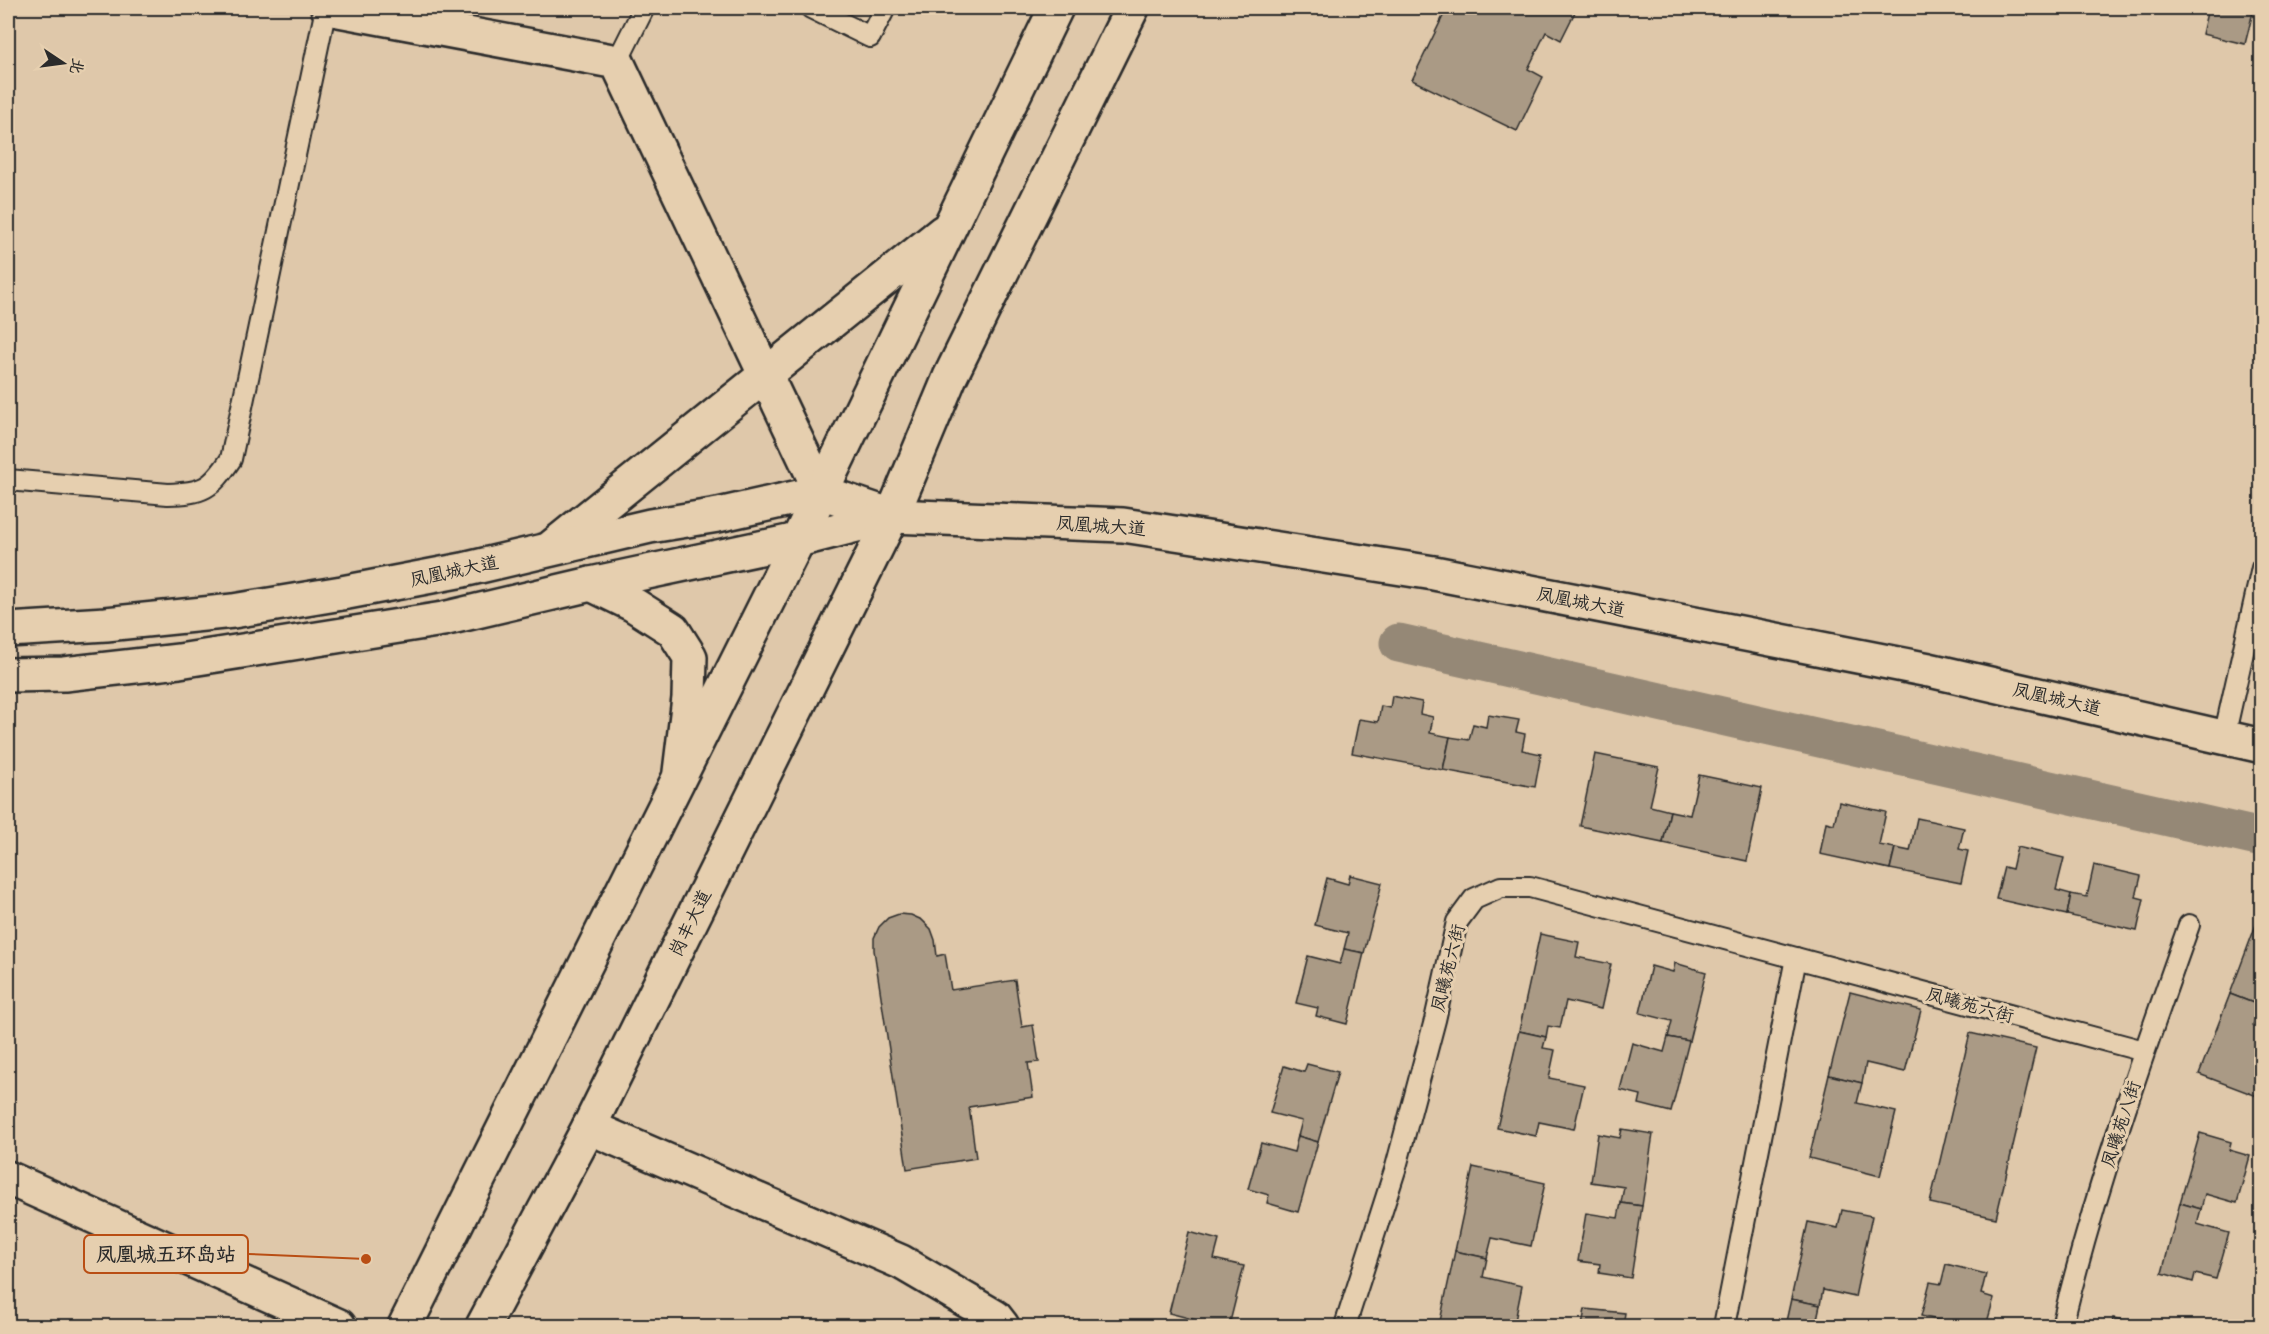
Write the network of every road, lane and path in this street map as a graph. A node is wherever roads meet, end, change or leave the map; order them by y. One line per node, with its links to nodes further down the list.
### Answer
1 (327, 8): 7 (main road); 11 (lane)
2 (644, 8): 8 (lane)
3 (811, 8): 4 (lane)
4 (885, 8)
5 (1056, 8): 9 (main road)
6 (1132, 8): 13 (main road, 岗丰大道)
7 (384, 13): 8 (main road)
8 (616, 62): 10 (main road)
9 (949, 227): 10 (main road); 12 (main road)
10 (765, 375): 12 (main road); 15 (main road)
11 (8, 480)
12 (821, 492): 13 (main road, 凤凰城大道); 14 (main road); 15 (main road, 凤凰城大道)
13 (892, 516): 14 (main road, 凤凰城大道); 20 (main road, 凤凰城大道); 26 (main road, 岗丰大道)
14 (798, 540): 17 (main road, 凤凰城大道); 22 (main road)
15 (548, 550): 18 (main road, 凤凰城大道)
16 (2262, 568): 20 (lane)
17 (591, 584): 19 (main road, 凤凰城大道); 22 (main road)
18 (8, 630)
19 (8, 675)
20 (2224, 737): 21 (main road, 凤凰城大道)
21 (2262, 746)
22 (680, 773): 29 (main road)
23 (2189, 925): 25 (lane, 凤曦苑八街)
24 (1796, 958): 25 (lane, 凤曦苑六街); 32 (lane, 凤曦苑六街); 33 (lane)
25 (2144, 1051): 34 (lane, 凤曦苑八街)
26 (588, 1127): 30 (main road, 岗丰大道); 31 (main road)
27 (8, 1178): 28 (main road)
28 (339, 1326)
29 (405, 1326)
30 (483, 1326)
31 (1002, 1326)
32 (1345, 1326)
33 (1724, 1326)
34 (2061, 1326)

